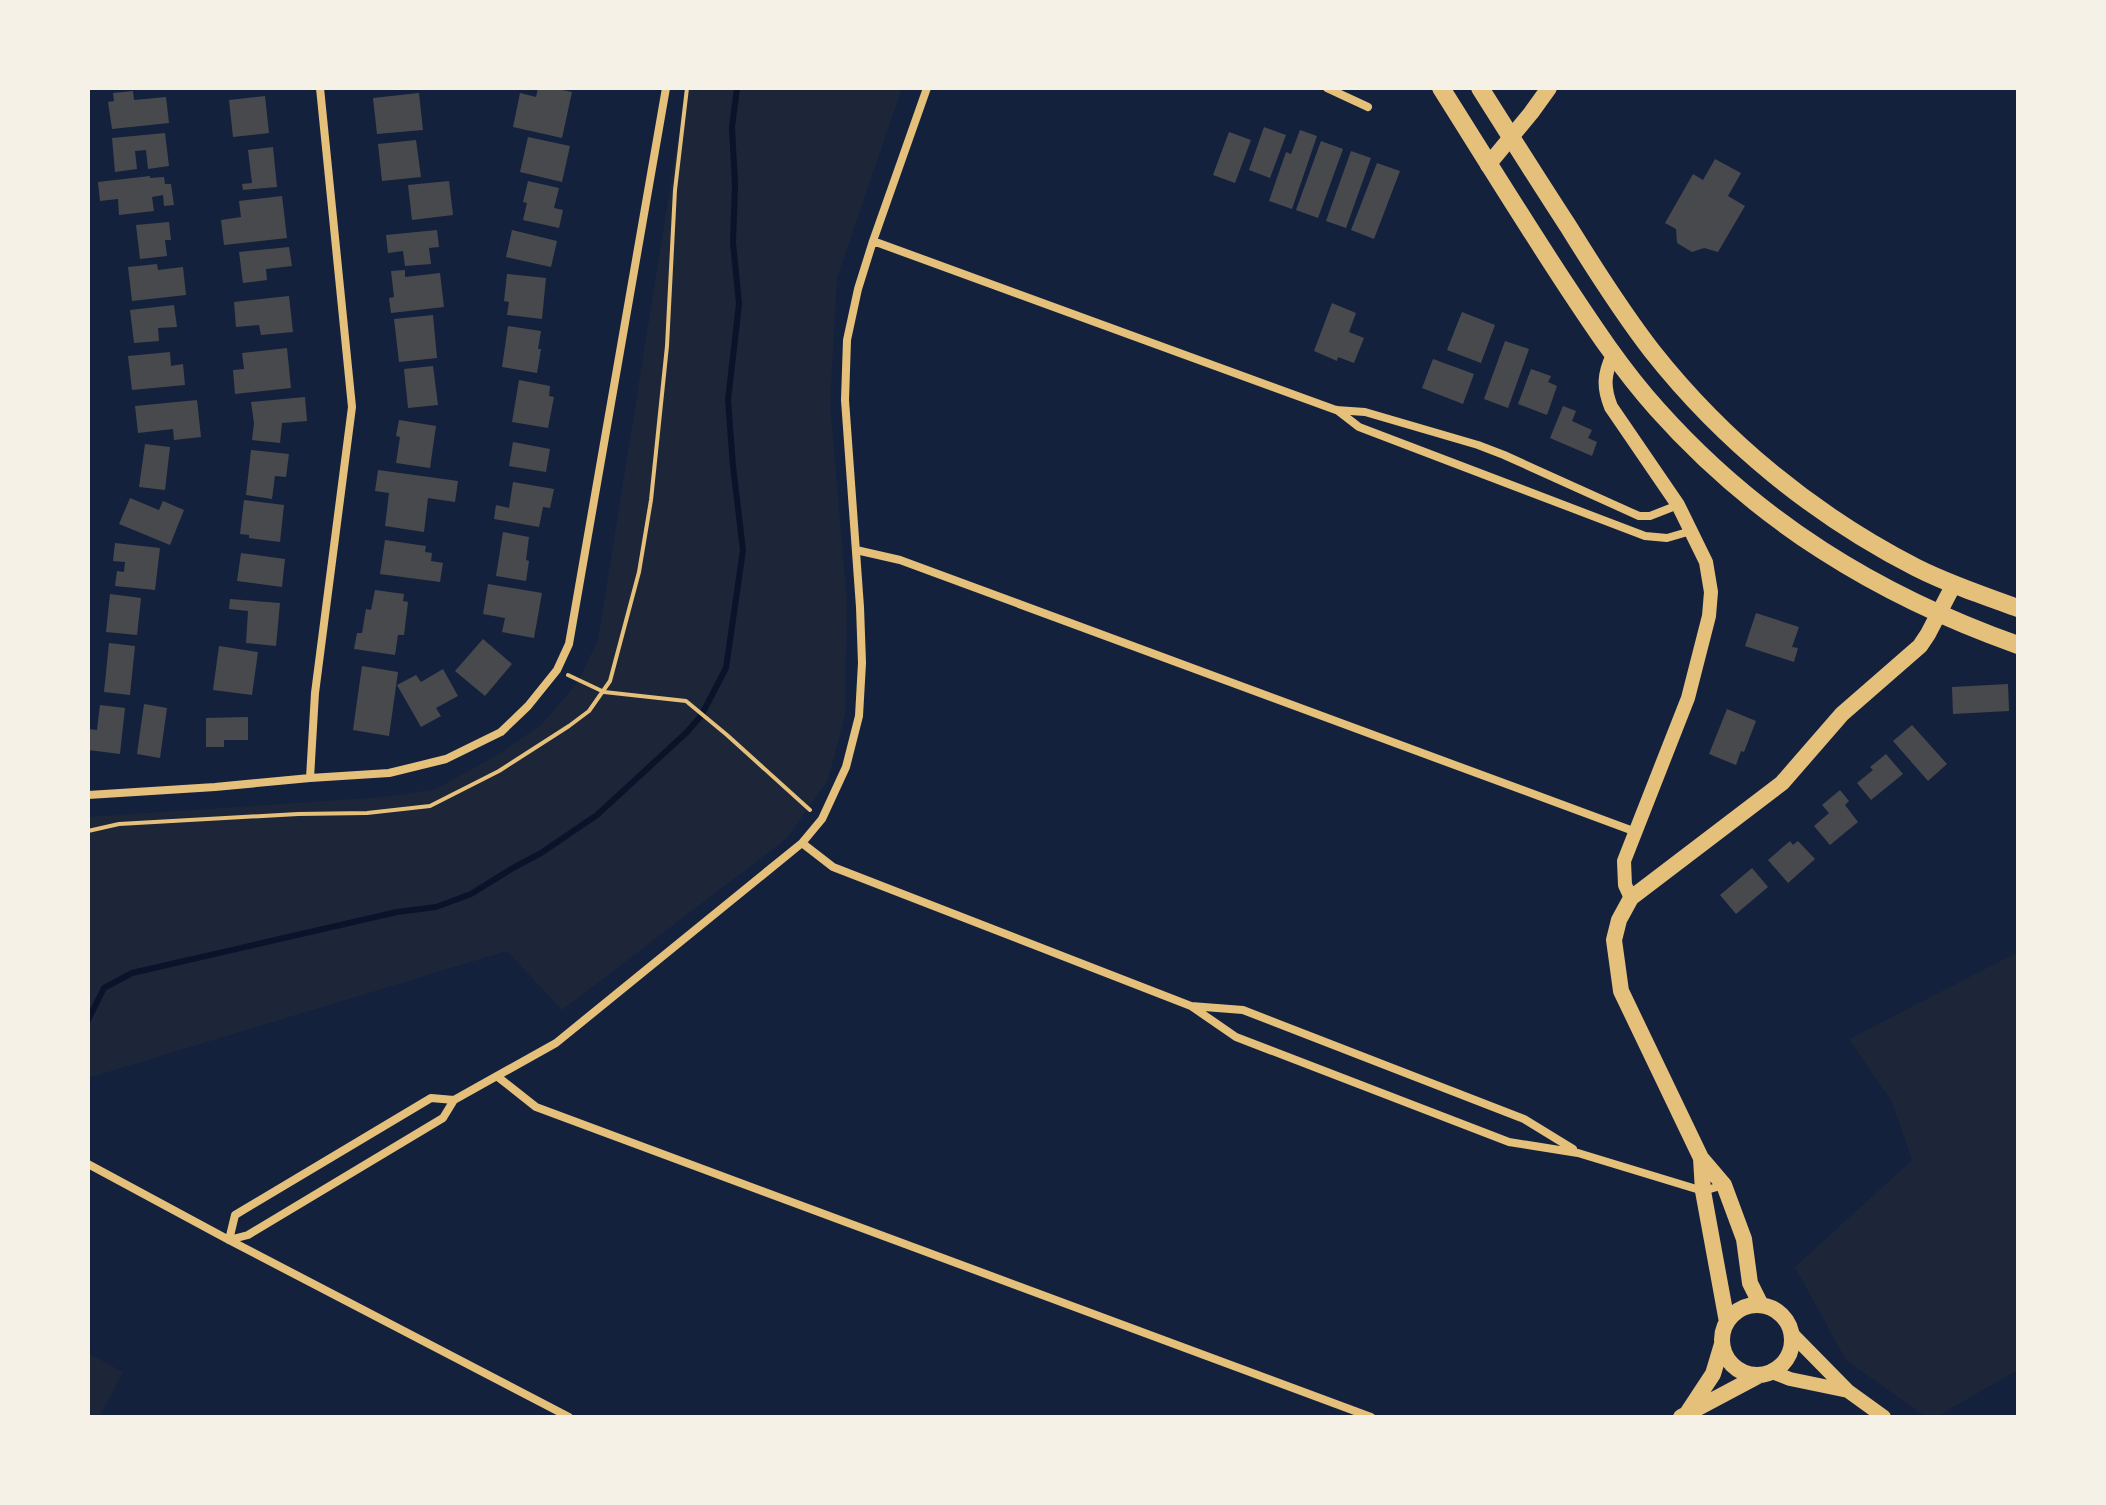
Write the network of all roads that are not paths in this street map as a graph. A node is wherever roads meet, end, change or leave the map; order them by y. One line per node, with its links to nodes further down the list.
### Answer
1 (320, 88): 21 (street)
2 (666, 88): 21 (street)
3 (927, 88): 11 (street)
4 (1327, 88): 8 (street)
5 (1441, 88): 10 (highway)
6 (1480, 88): 9 (highway)
7 (1549, 88): 9 (main road)
8 (1368, 107)
9 (1512, 137): 10 (main road); 17 (highway)
10 (1488, 165): 12 (highway)
11 (873, 241): 13 (street); 16 (street)
12 (1613, 355): 14 (street); 19 (highway)
13 (1336, 410): 14 (street); 15 (street)
14 (1678, 505): 15 (street)
15 (1691, 531): 23 (street)
16 (856, 550): 23 (street); 24 (street)
17 (1954, 584): 18 (highway); 19 (main road)
18 (2018, 608)
19 (1939, 614): 20 (highway); 25 (main road)
20 (2018, 645)
21 (310, 778): 22 (street)
22 (88, 795)
23 (1636, 832): 25 (street)
24 (802, 843): 26 (street); 27 (street)
25 (1631, 898): 30 (main road)
26 (1191, 1006): 29 (street); 29 (street)
27 (498, 1077): 28 (street); 45 (street)
28 (454, 1100): 34 (street); 34 (street)
29 (1578, 1153): 33 (street)
30 (1701, 1158): 32 (main road); 33 (main road)
31 (88, 1164): 34 (street)
32 (1724, 1185): 33 (street); 35 (main road)
33 (1703, 1191): 36 (main road)
34 (229, 1240): 41 (street)
35 (1761, 1305): 36 (main road); 37 (main road)
36 (1727, 1322): 38 (main road)
37 (1792, 1334): 39 (main road); 40 (street)
38 (1722, 1343): 39 (main road); 42 (main road)
39 (1766, 1373): 40 (street); 42 (main road)
40 (1848, 1391): 46 (street)
41 (549, 1408): 43 (street); 44 (street)
42 (1684, 1415)
43 (544, 1417)
44 (569, 1417)
45 (1371, 1417)
46 (1884, 1417)

